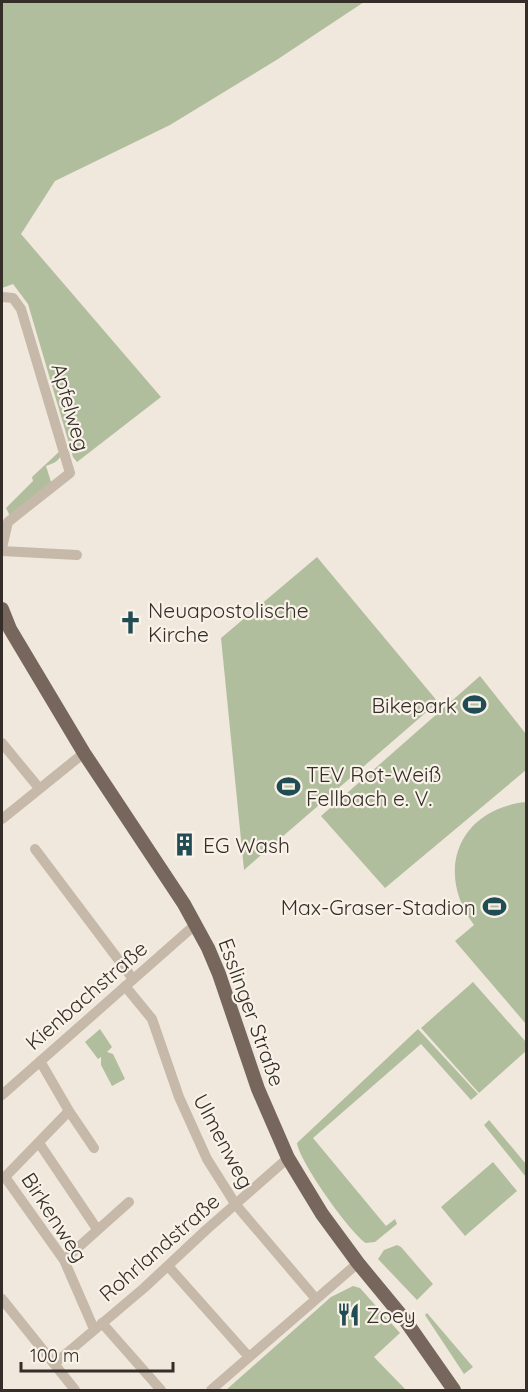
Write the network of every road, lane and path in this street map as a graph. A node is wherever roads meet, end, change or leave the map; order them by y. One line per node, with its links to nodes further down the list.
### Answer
1 (2, 297): 2 (street, Apfelweg)
2 (2, 550): 3 (street)
3 (77, 555)
4 (2, 609): 6 (main road, Esslinger Straße)
5 (2, 743): 7 (street)
6 (84, 753): 7 (street); 10 (main road, Esslinger Straße)
7 (39, 788): 8 (street)
8 (2, 819)
9 (35, 849): 11 (street, Ulmenweg)
10 (196, 924): 11 (street, Kienbachstraße); 17 (main road, Esslinger Straße)
11 (129, 983): 12 (street, Kienbachstraße); 19 (street, Ulmenweg)
12 (40, 1062): 13 (street, Kienbachstraße); 14 (street)
13 (2, 1095)
14 (69, 1111): 15 (street, Birkenweg); 16 (street)
15 (39, 1143): 20 (street); 21 (street, Birkenweg)
16 (94, 1148)
17 (288, 1158): 19 (street, Rohrlandstraße); 22 (main road, Esslinger Straße)
18 (129, 1202): 20 (street)
19 (236, 1205): 23 (street, Rohrlandstraße); 25 (street, Ulmenweg)
20 (97, 1229): 21 (street)
21 (64, 1260): 26 (street, Birkenweg)
22 (358, 1263): 25 (street); 32 (main road, Esslinger Straße)
23 (168, 1266): 26 (street, Rohrlandstraße); 27 (street)
24 (2, 1299): 28 (street)
25 (316, 1299): 27 (street)
26 (98, 1326): 28 (street, Rohrlandstraße); 30 (street, Birkenweg)
27 (249, 1357): 31 (street)
28 (54, 1364): 29 (street)
29 (75, 1390)
30 (161, 1390)
31 (211, 1390)
32 (454, 1390)

